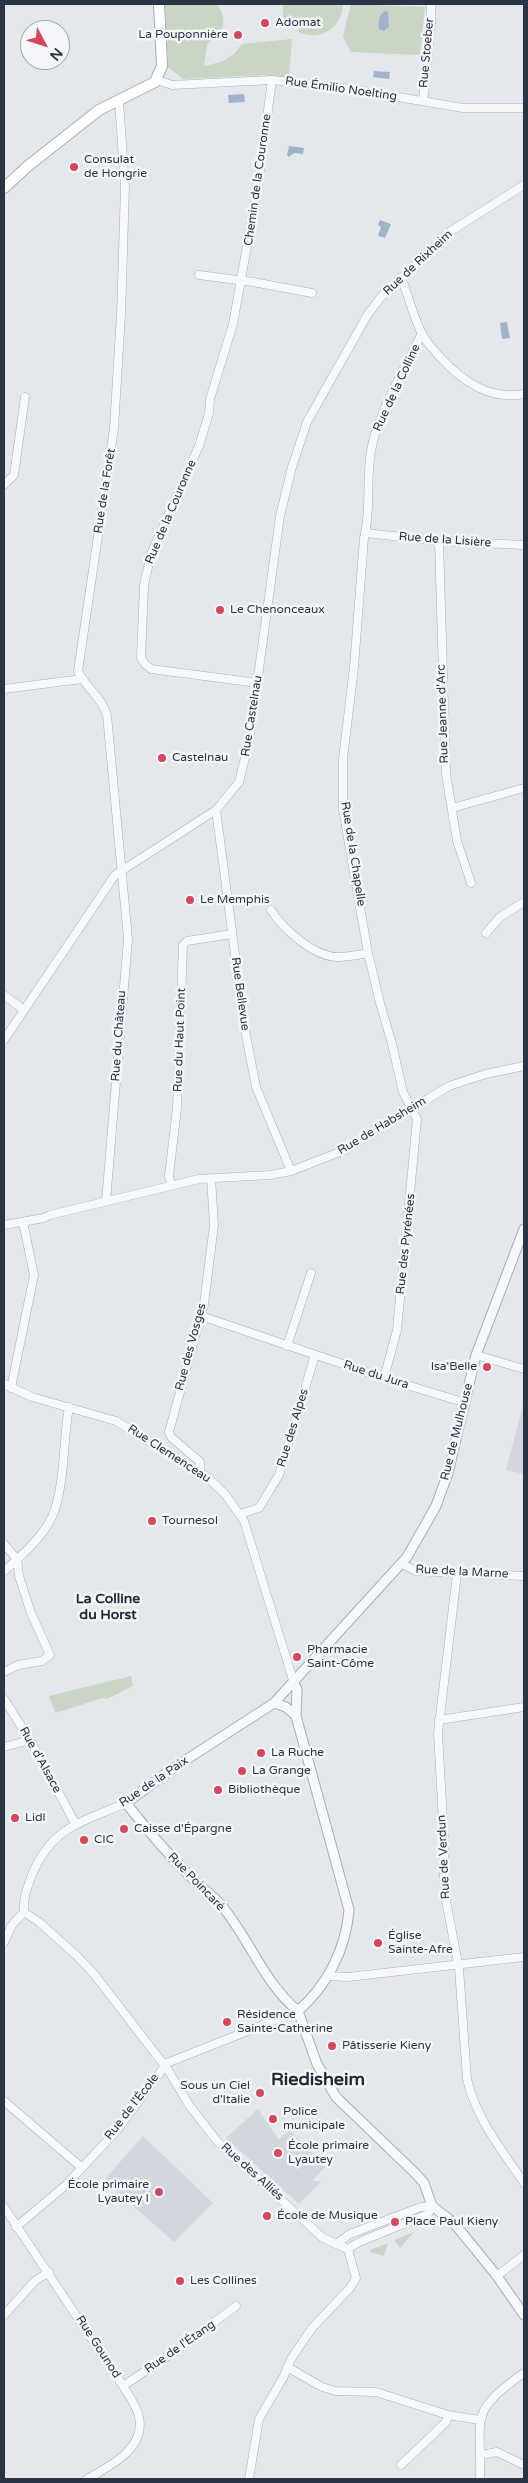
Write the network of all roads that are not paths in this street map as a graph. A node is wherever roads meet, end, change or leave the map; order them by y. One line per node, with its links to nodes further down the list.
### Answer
1 (159, 4): 3 (main road)
2 (431, 4): 6 (street, Rue Stoeber)
3 (157, 80): 4 (street, Rue Émilio Noelting); 5 (main road)
4 (272, 80): 6 (street, Rue Émilio Noelting); 12 (street, Chemin de la Couronne)
5 (119, 101): 9 (main road); 22 (street, Rue de la Forêt)
6 (422, 101): 7 (street, Rue Émilio Noelting)
7 (524, 108)
8 (524, 185): 11 (street, Rue de Rixheim)
9 (4, 186)
10 (199, 276): 12 (street)
11 (401, 277): 14 (street, Rue de Rixheim); 15 (street, Rue de la Colline)
12 (242, 280): 13 (street); 23 (street, Rue de la Couronne)
13 (312, 293)
14 (368, 314): 23 (street, Rue Castelnau)
15 (422, 333): 16 (street); 19 (street, Rue de la Colline)
16 (524, 394)
17 (25, 397): 18 (street)
18 (4, 486)
19 (365, 533): 20 (street, Rue de la Lisière); 34 (street, Rue de la Chapelle)
20 (439, 541): 21 (street, Rue de la Lisière); 26 (street, Rue Jeanne d'Arc)
21 (524, 545)
22 (82, 679): 24 (street); 28 (street)
23 (258, 683): 27 (street, Rue Castelnau)
24 (4, 688)
25 (524, 788): 26 (street)
26 (452, 808): 29 (street, Rue Jeanne d'Arc)
27 (216, 810): 28 (street, Rue Castelnau); 33 (street, Rue Bellevue)
28 (120, 871): 36 (street, Rue Castelnau); 43 (street, Rue du Château)
29 (472, 883)
30 (524, 902): 32 (street)
31 (271, 910): 34 (street)
32 (486, 933)
33 (232, 934): 40 (street, Rue Bellevue); 42 (street, Rue du Haut Point)
34 (368, 954): 39 (street, Rue de la Chapelle)
35 (4, 995): 36 (street)
36 (24, 1010): 37 (street, Rue Castelnau)
37 (4, 1040)
38 (524, 1066): 39 (street, Rue de Habsheim)
39 (412, 1109): 40 (street, Rue de Habsheim); 53 (street, Rue des Pyrénées)
40 (291, 1171): 41 (street, Rue de Habsheim)
41 (211, 1178): 42 (street, Rue de Habsheim); 48 (street, Rue des Vosges)
42 (171, 1185): 43 (street, Rue de Habsheim)
43 (106, 1201): 44 (street, Rue de Habsheim)
44 (23, 1222): 45 (street, Rue de Habsheim); 54 (street)
45 (4, 1225)
46 (524, 1228): 51 (street, Rue de Mulhouse)
47 (311, 1273): 49 (street)
48 (201, 1316): 49 (street, Rue du Jura); 57 (street, Rue des Vosges)
49 (287, 1346): 50 (street, Rue du Jura)
50 (314, 1355): 53 (street, Rue du Jura); 58 (street, Rue des Alpes)
51 (476, 1355): 52 (street); 55 (street, Rue de Mulhouse)
52 (524, 1369)
53 (384, 1378): 55 (street, Rue du Jura)
54 (7, 1386): 56 (street, Rue Clemenceau)
55 (466, 1403): 61 (street, Rue de Mulhouse)
56 (69, 1407): 57 (street, Rue Clemenceau); 60 (street)
57 (200, 1472): 58 (street, Rue Clemenceau)
58 (240, 1514): 67 (street, Rue Clemenceau)
59 (4, 1544): 60 (street)
60 (16, 1560): 62 (street); 64 (street)
61 (402, 1564): 63 (street, Rue de la Marne); 67 (street, Rue de Mulhouse)
62 (4, 1571): 64 (street)
63 (457, 1574): 65 (street, Rue de la Marne); 72 (street, Rue de Verdun)
64 (18, 1576): 66 (street)
65 (524, 1576)
66 (4, 1672)
67 (294, 1683): 69 (street, Rue de la Paix); 71 (street)
68 (4, 1699): 73 (street, Rue d'Alsace)
69 (274, 1703): 71 (street); 75 (street, Rue de la Paix)
70 (524, 1708): 72 (street)
71 (296, 1716): 81 (street)
72 (439, 1720): 80 (street, Rue de Verdun)
73 (30, 1740): 74 (street); 76 (street, Rue d'Alsace)
74 (4, 1747)
75 (126, 1803): 76 (street, Rue de la Paix); 82 (street, Rue Poincaré)
76 (75, 1823): 77 (street, Rue de la Paix)
77 (24, 1912): 78 (street, Rue de la Paix); 83 (street, Rue des Alliés)
78 (4, 1942)
79 (524, 1957): 80 (street)
80 (457, 1964): 81 (street); 86 (street, Rue de Verdun)
81 (328, 1976): 82 (street)
82 (298, 2011): 83 (street, Rue de l'École); 87 (street)
83 (164, 2065): 85 (street, Rue de l'École); 90 (street, Rue des Alliés)
84 (4, 2102): 85 (street)
85 (82, 2167): 89 (street, Rue de l'École)
86 (524, 2183)
87 (432, 2206): 90 (street); 91 (street); 94 (street)
88 (4, 2207): 89 (street, Rue Gounod)
89 (16, 2227): 93 (street, Rue Gounod)
90 (336, 2244): 91 (street, Rue des Alliés)
91 (348, 2249): 98 (street)
92 (524, 2255): 94 (street)
93 (49, 2272): 96 (street); 100 (street, Rue Gounod)
94 (497, 2276): 97 (street)
95 (236, 2306): 100 (street, Rue de l'Étang)
96 (4, 2315)
97 (524, 2315)
98 (287, 2368): 101 (street); 107 (street)
99 (524, 2373): 102 (street)
100 (123, 2386): 106 (street, Rue Gounod)
101 (448, 2415): 102 (street); 105 (street)
102 (480, 2420): 103 (street)
103 (481, 2455): 104 (street); 108 (street)
104 (524, 2464)
105 (401, 2465)
106 (86, 2479)
107 (249, 2479)
108 (480, 2479)

